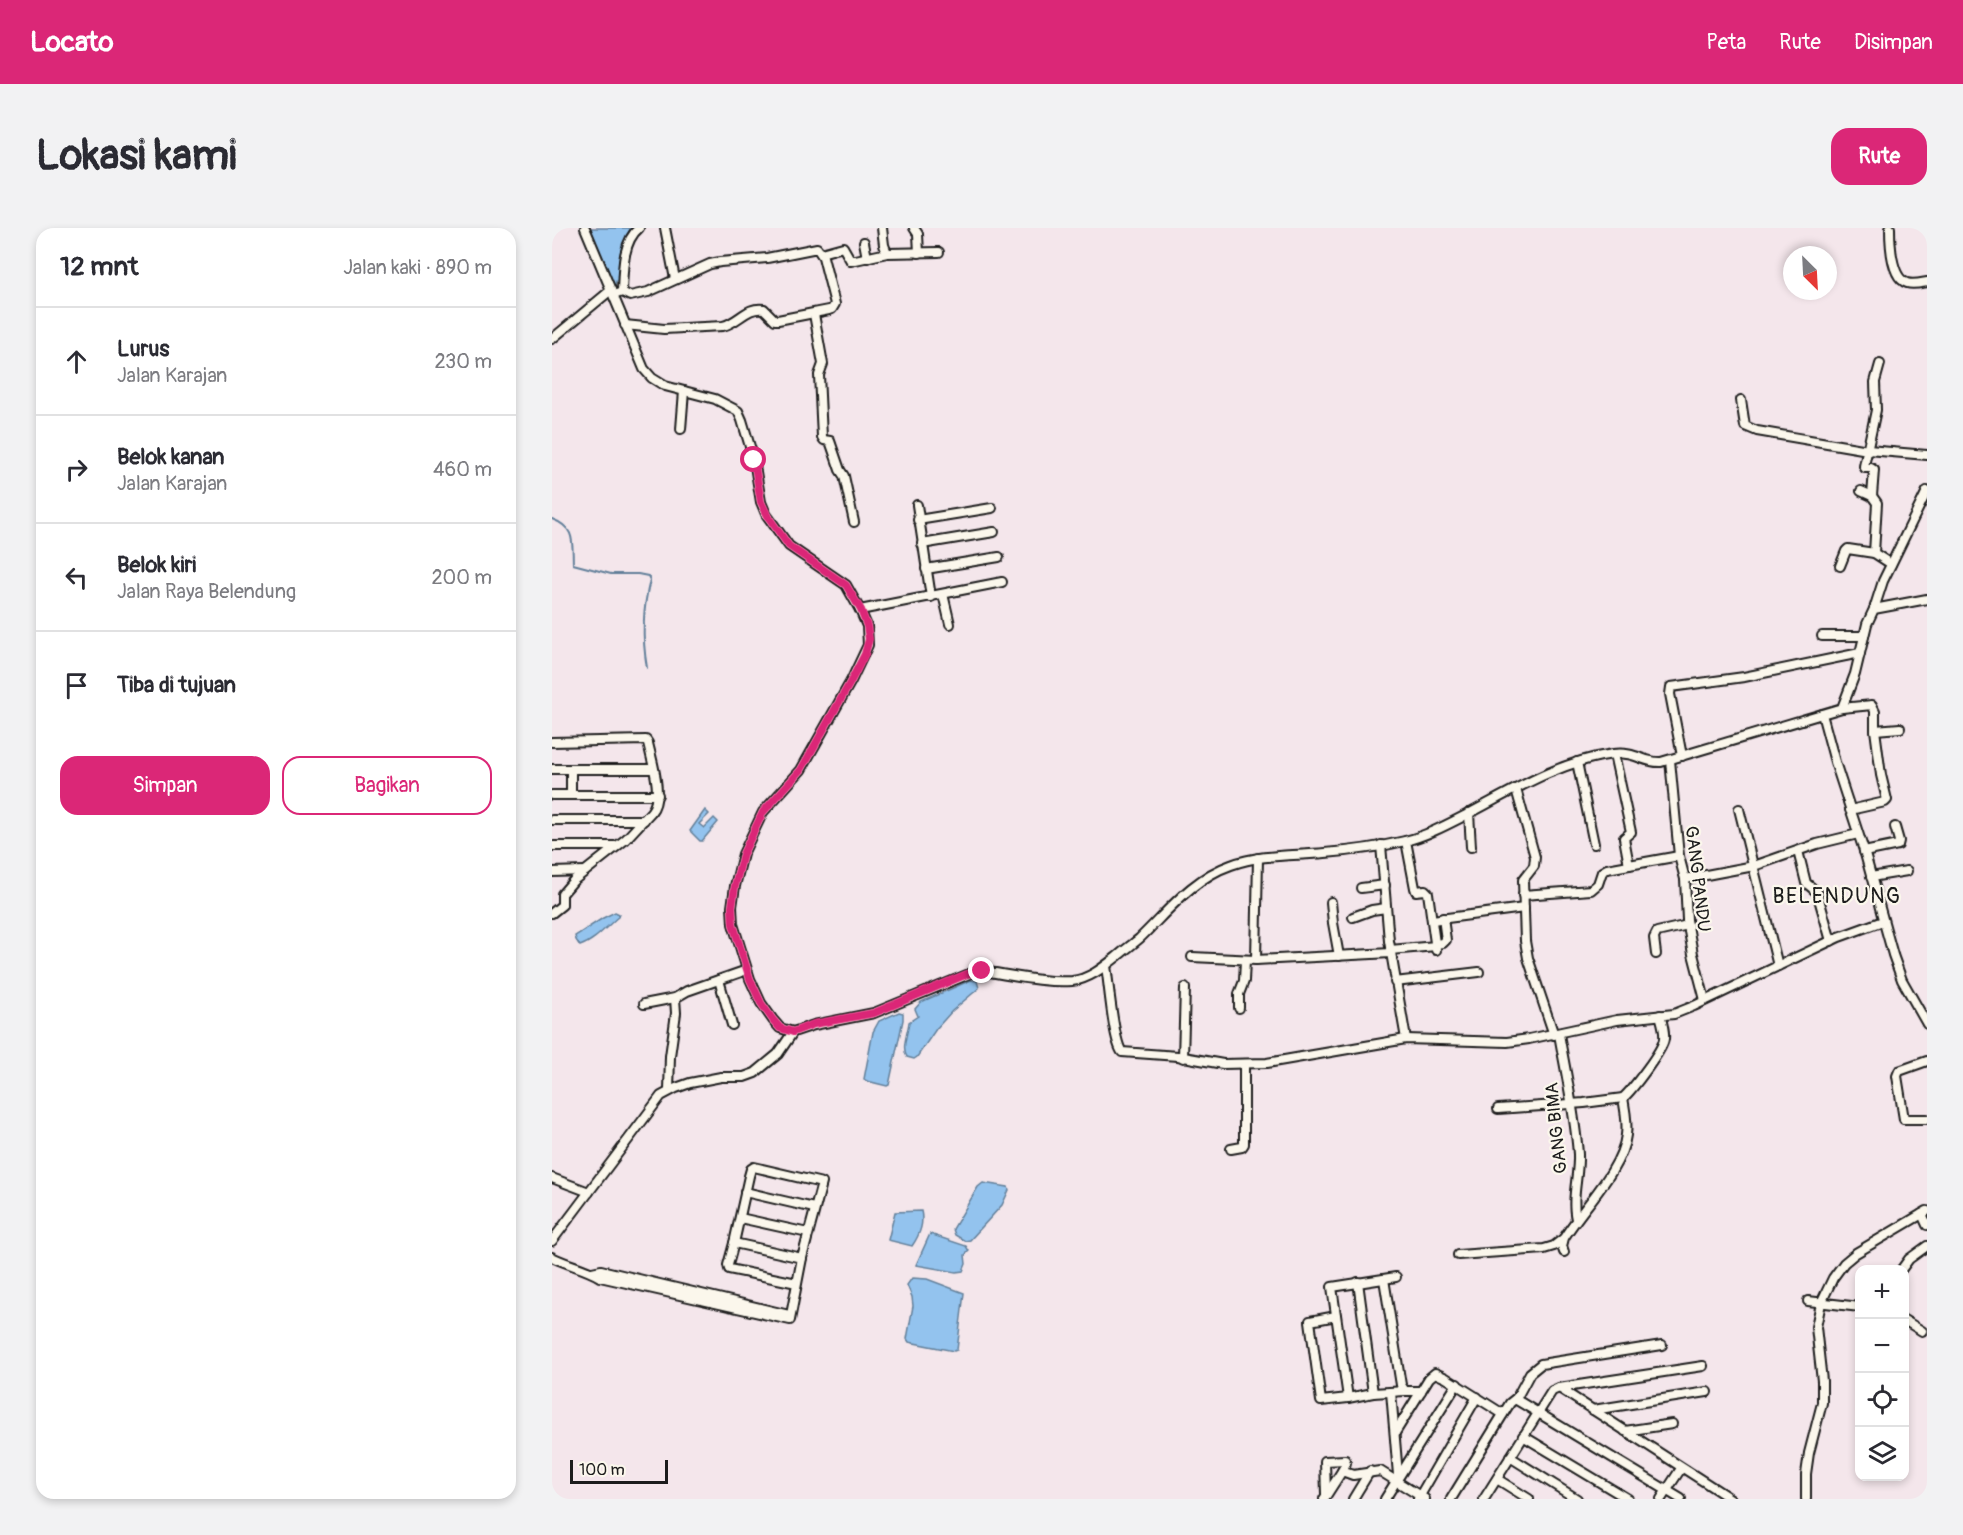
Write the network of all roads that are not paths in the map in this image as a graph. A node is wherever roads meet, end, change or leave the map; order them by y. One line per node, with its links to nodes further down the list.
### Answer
1 (585, 228): 16 (street)
2 (639, 228): 15 (street)
3 (665, 228): 13 (street)
4 (882, 228): 10 (street)
5 (914, 228): 11 (street)
6 (1890, 228): 14 (street)
7 (864, 242): 12 (street)
8 (939, 252): 11 (street)
9 (821, 253): 12 (street); 13 (street); 17 (street)
10 (887, 253): 11 (street); 12 (street)
11 (919, 253)
12 (867, 258)
13 (675, 279): 15 (street)
14 (1927, 282)
15 (622, 292): 16 (street)
16 (613, 293): 18 (street); 19 (street)
17 (814, 314): 18 (street); 32 (street)
18 (625, 325): 21 (street)
19 (552, 339)
20 (1880, 364): 24 (street)
21 (684, 391): 23 (street); 45 (street)
22 (1742, 400): 24 (street)
23 (681, 429)
24 (1868, 450): 25 (street); 28 (street)
25 (1927, 455)
26 (1861, 491): 28 (street)
27 (1927, 491): 37 (street)
28 (1872, 496): 35 (street)
29 (916, 505): 31 (street)
30 (992, 508): 31 (street)
31 (918, 520): 34 (street)
32 (854, 522)
33 (994, 532): 34 (street)
34 (922, 544): 39 (street)
35 (1874, 553): 37 (street); 38 (street)
36 (999, 556): 39 (street)
37 (1892, 564): 44 (street)
38 (1840, 566)
39 (926, 569): 42 (street)
40 (1002, 582): 41 (street)
41 (943, 594): 42 (street); 46 (street)
42 (931, 597): 45 (street)
43 (1927, 599): 44 (street)
44 (1874, 609): 48 (street)
45 (861, 610): 113 (street)
46 (950, 624)
47 (1822, 636): 48 (street)
48 (1864, 636): 49 (street)
49 (1860, 653): 50 (street); 56 (street)
50 (1842, 708): 51 (street); 53 (street)
51 (1822, 714): 56 (street); 67 (street)
52 (1900, 728): 53 (street)
53 (1875, 730): 67 (street)
54 (552, 742): 61 (street)
55 (1614, 754): 57 (street); 58 (street); 83 (street)
56 (1682, 756): 57 (street)
57 (1670, 760): 81 (street, GANG PANDU)
58 (1577, 762): 62 (street); 74 (street)
59 (552, 769): 60 (street)
60 (571, 769): 61 (street); 64 (street)
61 (653, 769): 65 (street)
62 (1516, 789): 68 (street); 92 (street)
63 (552, 795): 64 (street)
64 (571, 795): 65 (street)
65 (658, 795): 70 (street)
66 (1739, 809): 84 (street)
67 (1850, 810): 72 (street)
68 (1469, 813): 73 (street); 78 (street)
69 (552, 820): 70 (street)
70 (644, 820): 77 (street)
71 (1895, 827): 80 (street)
72 (1858, 834): 79 (street); 80 (street)
73 (1406, 841): 75 (street); 100 (street)
74 (1594, 844)
75 (1381, 845): 82 (street); 90 (street)
76 (552, 846): 77 (street)
77 (617, 846): 85 (street)
78 (1471, 847)
79 (1798, 851): 84 (street); 103 (street)
80 (1864, 852): 88 (street)
81 (1678, 856): 83 (street); 89 (street, GANG PANDU)
82 (1258, 858): 110 (street); 111 (street)
83 (1629, 865): 92 (street)
84 (1754, 866): 89 (street); 112 (street)
85 (585, 871): 87 (street); 93 (street)
86 (1907, 871): 88 (street)
87 (552, 872)
88 (1871, 877): 101 (street)
89 (1684, 879): 102 (street, GANG PANDU)
90 (1385, 885): 91 (street); 95 (street)
91 (1361, 888)
92 (1522, 895): 96 (street, GANG BIMA)
93 (556, 897): 97 (street)
94 (1331, 902): 107 (street)
95 (1386, 908): 98 (street); 105 (street)
96 (1524, 908): 99 (street); 126 (street, GANG BIMA)
97 (552, 913)
98 (1353, 917)
99 (1443, 918): 100 (street); 104 (street)
100 (1432, 920): 104 (street)
101 (1883, 921): 103 (street); 123 (street)
102 (1688, 925): 106 (street); 119 (street, GANG PANDU)
103 (1831, 941): 112 (street)
104 (1436, 947): 105 (street)
105 (1391, 951): 107 (street); 116 (street)
106 (1656, 954)
107 (1339, 956): 110 (street)
108 (1192, 957): 109 (street)
109 (1245, 960): 110 (street); 121 (street)
110 (1256, 960)
111 (1106, 966): 125 (street); 128 (street)
112 (1778, 966): 119 (street)
113 (747, 970): 115 (street); 125 (street)
114 (1479, 972): 116 (street)
115 (719, 980): 118 (street); 124 (street)
116 (1395, 982): 127 (street)
117 (1185, 988): 128 (street)
118 (675, 998): 120 (street); 131 (street)
119 (1705, 1000): 122 (street)
120 (644, 1004)
121 (1239, 1008)
122 (1660, 1015): 126 (street); 132 (street)
123 (1927, 1024)
124 (732, 1025)
125 (793, 1032): 131 (street)
126 (1556, 1034): 127 (street); 133 (street, GANG BIMA)
127 (1406, 1040): 130 (street)
128 (1183, 1058): 130 (street)
129 (1927, 1061): 135 (street)
130 (1245, 1064): 136 (street)
131 (669, 1091): 138 (street)
132 (1623, 1098): 133 (street); 143 (street)
133 (1571, 1104): 134 (street); 143 (street, GANG BIMA)
134 (1498, 1109)
135 (1927, 1119)
136 (1231, 1149)
137 (552, 1178): 138 (street)
138 (589, 1192): 147 (street)
139 (745, 1192): 140 (street); 140 (street); 142 (street)
140 (814, 1208): 145 (street)
141 (1925, 1212): 144 (street); 160 (street)
142 (740, 1218): 145 (street); 148 (street)
143 (1576, 1219): 146 (street)
144 (1927, 1225)
145 (808, 1233): 153 (street)
146 (1564, 1238): 150 (street); 151 (street)
147 (552, 1241)
148 (734, 1243): 153 (street); 158 (street)
149 (1927, 1246): 154 (street)
150 (1564, 1252)
151 (1458, 1255)
152 (552, 1257): 158 (street)
153 (802, 1258): 158 (street)
154 (1905, 1265)
155 (1396, 1277): 156 (street)
156 (1384, 1279): 157 (street); 169 (street)
157 (1358, 1282): 162 (street); 173 (street)
158 (797, 1283)
159 (1808, 1301): 160 (street)
160 (1821, 1304): 161 (street); 203 (street)
161 (1855, 1306)
162 (1336, 1316): 175 (street); 175 (street)
163 (1909, 1323): 164 (street)
164 (1922, 1331)
165 (1662, 1345): 176 (street)
166 (1703, 1366): 168 (street)
167 (1457, 1384): 170 (street); 174 (street); 188 (street)
168 (1559, 1388): 177 (street); 178 (street)
169 (1405, 1391): 170 (street); 171 (street)
170 (1421, 1391): 182 (street)
171 (1391, 1392): 173 (street); 182 (street)
172 (1707, 1392): 177 (street)
173 (1373, 1393): 175 (street)
174 (1477, 1397): 179 (street); 192 (street)
175 (1348, 1398)
176 (1516, 1399): 178 (street); 179 (street)
177 (1593, 1410): 181 (street)
178 (1538, 1412): 183 (street); 190 (street)
179 (1503, 1414): 195 (street)
180 (1672, 1424): 181 (street)
181 (1625, 1431): 202 (street)
182 (1395, 1433): 188 (street)
183 (1523, 1436): 184 (street); 199 (street)
184 (1510, 1457): 189 (street); 198 (street)
185 (1680, 1470): 190 (street)
186 (1342, 1471): 187 (street); 191 (street); 191 (street)
187 (1370, 1471): 188 (street); 193 (street)
188 (1397, 1478): 192 (street); 194 (street)
189 (1497, 1479): 196 (street); 197 (street)
190 (1666, 1490): 200 (street); 201 (street)
191 (1325, 1497)
192 (1421, 1498)
193 (1353, 1499)
194 (1384, 1499)
195 (1451, 1499)
196 (1484, 1499)
197 (1529, 1499)
198 (1577, 1499)
199 (1628, 1499)
200 (1661, 1499)
201 (1681, 1499)
202 (1731, 1499)
203 (1806, 1499)

